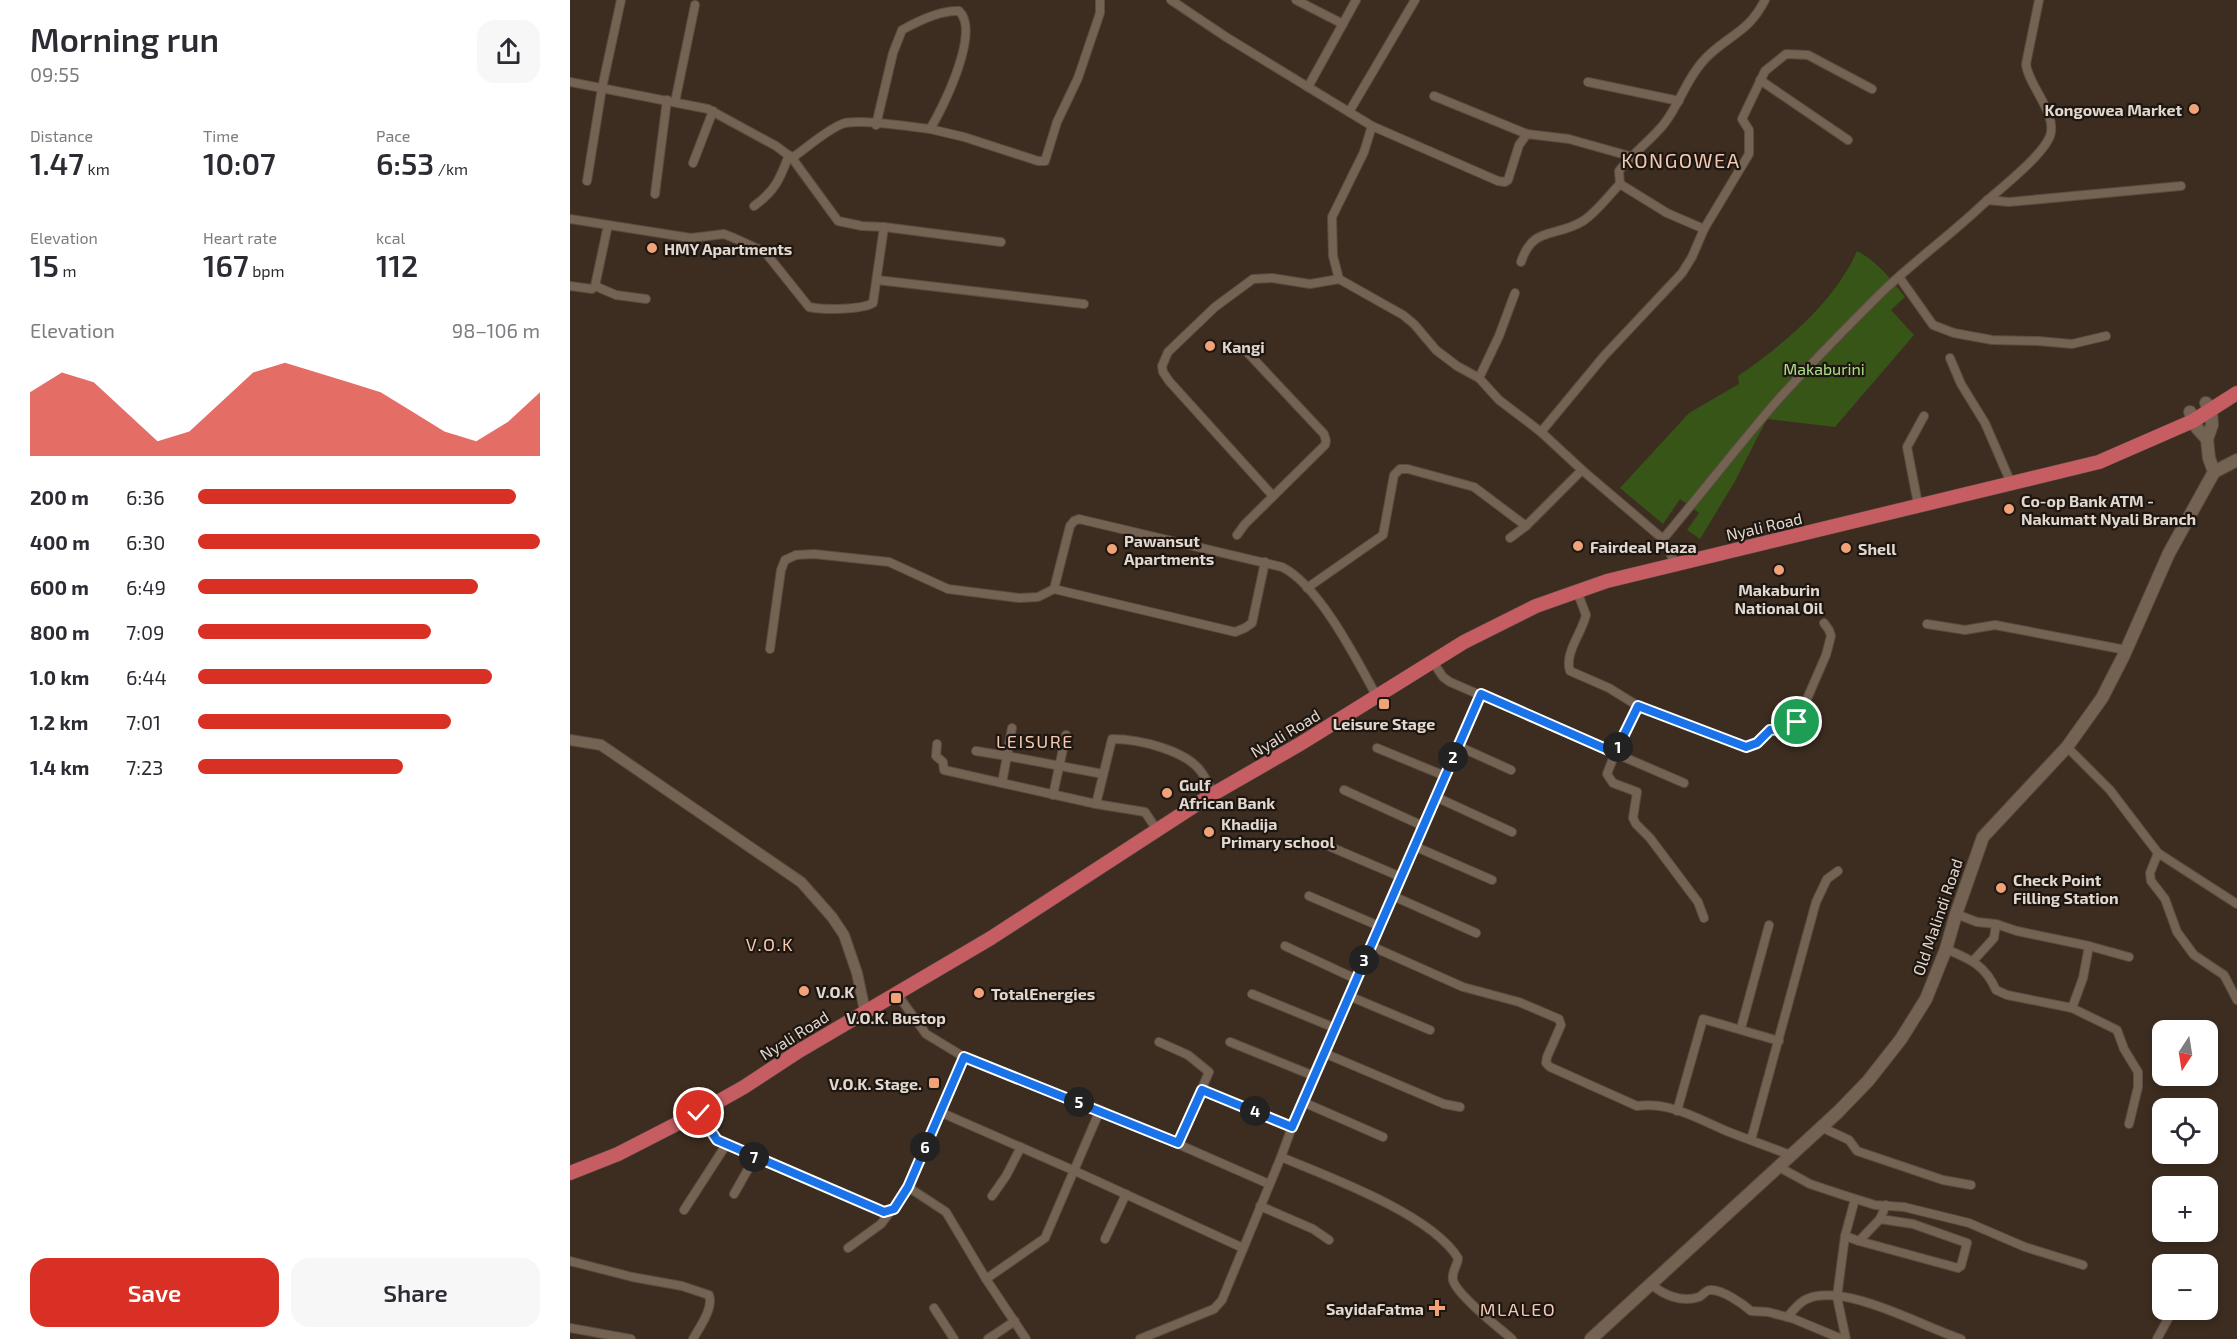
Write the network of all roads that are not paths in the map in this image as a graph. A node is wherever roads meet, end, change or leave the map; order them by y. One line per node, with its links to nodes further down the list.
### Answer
1 (621, 0): 15 (street)
2 (1100, 0): 24 (street)
3 (1171, 0): 14 (street)
4 (1296, 0): 10 (street)
5 (1356, 0): 10 (street)
6 (1415, 0): 21 (street)
7 (1765, 0): 19 (street)
8 (2039, 0): 34 (street)
9 (695, 4): 18 (street)
10 (1343, 24): 14 (street)
11 (1760, 80): 16 (street); 26 (street); 39 (street)
12 (570, 82): 15 (street)
13 (1588, 82): 19 (street)
14 (1308, 87): 21 (street)
15 (602, 88): 18 (street); 30 (street)
16 (1872, 89)
17 (1434, 96): 25 (street)
18 (671, 101): 20 (street); 33 (street)
19 (1679, 101): 28 (street)
20 (713, 111): 27 (street); 29 (street)
21 (1350, 112): 23 (street)
22 (876, 124): 24 (street); 24 (street); 27 (street)
23 (1372, 126): 25 (street); 43 (street)
24 (930, 129)
25 (1527, 134): 28 (street)
26 (1848, 140)
27 (790, 157): 35 (street); 38 (street)
28 (1633, 157): 31 (street)
29 (693, 163)
30 (587, 181)
31 (1620, 184): 39 (street); 41 (street)
32 (2181, 186): 34 (street)
33 (655, 194)
34 (1987, 200): 42 (street)
35 (754, 206)
36 (570, 219): 37 (street)
37 (608, 225): 44 (street); 46 (street)
38 (884, 226): 40 (street); 44 (street)
39 (1704, 229): 59 (street)
40 (1001, 242)
41 (1521, 262)
42 (1899, 276): 50 (street); 70 (street)
43 (1340, 279): 53 (street); 65 (street)
44 (877, 280): 49 (street)
45 (570, 286): 46 (street)
46 (595, 286): 48 (street)
47 (1515, 293): 53 (street)
48 (646, 299)
49 (1084, 304)
50 (2106, 336)
51 (1247, 352): 65 (street)
52 (1950, 358): 64 (street)
53 (1479, 378): 59 (street)
54 (2237, 384): 56 (highway, Nyali Road)
55 (2237, 393): 56 (highway, Nyali Road)
56 (2208, 407): 58 (highway, Nyali Road); 60 (main road)
57 (1924, 416): 66 (street)
58 (2191, 417): 60 (main road); 64 (highway, Nyali Road)
59 (1541, 432): 62 (street)
60 (2207, 439): 63 (main road)
61 (2237, 460): 63 (main road)
62 (1582, 470): 67 (street); 70 (street)
63 (2214, 472): 79 (main road, Old Malindi Road)
64 (2011, 483): 66 (highway, Nyali Road)
65 (1274, 496): 68 (street)
66 (1918, 504): 72 (highway, Nyali Road)
67 (1526, 526): 69 (street); 73 (street)
68 (1237, 535)
69 (1510, 538)
70 (1663, 539): 72 (street)
71 (1265, 562): 73 (street); 74 (street); 74 (street)
72 (1675, 563): 75 (highway, Nyali Road)
73 (1307, 588): 82 (street)
74 (1054, 589): 78 (street)
75 (1577, 591): 80 (highway, Nyali Road); 83 (street)
76 (1824, 623): 83 (street)
77 (1927, 624): 79 (street)
78 (770, 649)
79 (2126, 650): 89 (main road, Old Malindi Road)
80 (1433, 662): 81 (street); 82 (highway, Nyali Road)
81 (1481, 694): 88 (street); 92 (street)
82 (1377, 697): 101 (highway, Nyali Road)
83 (1638, 706): 92 (street)
84 (1012, 728): 93 (street)
85 (1066, 735): 94 (street)
86 (570, 740): 135 (street)
87 (937, 744): 98 (street)
88 (1458, 746): 95 (street); 97 (street)
89 (2067, 747): 110 (street); 117 (main road, Old Malindi Road)
90 (1377, 748): 97 (street)
91 (976, 751): 93 (street)
92 (1615, 753): 99 (street); 118 (street)
93 (1007, 756): 94 (street); 98 (street)
94 (1060, 765): 96 (street); 102 (street)
95 (1511, 770)
96 (1103, 774): 101 (street); 104 (street)
97 (1445, 776): 103 (street)
98 (1002, 783): 102 (street)
99 (1684, 783)
100 (1344, 790): 105 (street)
101 (1213, 794): 106 (highway, Nyali Road)
102 (1053, 795): 104 (street)
103 (1436, 796): 105 (street); 107 (street)
104 (1096, 804): 106 (street)
105 (1423, 826): 109 (street)
106 (1157, 830): 130 (highway, Nyali Road)
107 (1512, 832)
108 (1326, 845): 112 (street)
109 (1414, 846): 112 (street); 113 (street)
110 (2158, 853): 116 (street); 133 (street)
111 (1838, 871): 139 (street)
112 (1401, 878): 115 (street)
113 (1492, 880)
114 (1309, 896): 121 (street)
115 (1393, 896): 121 (street); 122 (street)
116 (2237, 903)
117 (1956, 914): 119 (street); 126 (main road, Old Malindi Road)
118 (1704, 918)
119 (1996, 924): 125 (street); 128 (street)
120 (1769, 925): 137 (street)
121 (1379, 926): 124 (street)
122 (1476, 933)
123 (1285, 946): 129 (street)
124 (1371, 946): 129 (street); 149 (street)
125 (2089, 946): 127 (street); 134 (street)
126 (1946, 949): 128 (street); 153 (main road, Old Malindi Road)
127 (2129, 957)
128 (1973, 961): 134 (street)
129 (1356, 979): 132 (street)
130 (897, 994): 135 (highway, Nyali Road); 143 (street)
131 (1252, 994): 136 (street)
132 (1349, 996): 136 (street); 138 (street)
133 (2237, 1000)
134 (2072, 1008): 152 (street)
135 (865, 1011): 151 (highway, Nyali Road)
136 (1335, 1028): 142 (street)
137 (1741, 1028): 139 (street); 149 (street)
138 (1430, 1030)
139 (1779, 1041): 156 (street)
140 (1159, 1042): 145 (street)
141 (1230, 1042): 144 (street)
142 (1324, 1053): 144 (street); 147 (street)
143 (964, 1057): 148 (street); 150 (street)
144 (1314, 1076): 146 (street)
145 (1202, 1090): 154 (street); 157 (street)
146 (1303, 1102): 154 (street); 155 (street)
147 (1460, 1107)
148 (1100, 1110): 157 (street); 164 (street)
149 (1677, 1111): 156 (street)
150 (940, 1112): 159 (street); 168 (street)
151 (699, 1113): 158 (street); 165 (highway, Nyali Road)
152 (2129, 1124)
153 (1821, 1126): 160 (main road, Old Malindi Road); 167 (street)
154 (1292, 1127): 162 (street)
155 (1383, 1137)
156 (1751, 1140): 160 (street)
157 (1178, 1143): 166 (street)
158 (726, 1144): 161 (street); 175 (street)
159 (1021, 1147): 164 (street); 171 (street)
160 (1791, 1155): 163 (main road, Old Malindi Road)
161 (755, 1157): 169 (street); 176 (street)
162 (1281, 1157): 166 (street); 201 (street)
163 (1779, 1167): 172 (street); 187 (main road, Old Malindi Road)
164 (1075, 1171): 170 (street); 186 (street)
165 (570, 1173)
166 (1269, 1184): 174 (street)
167 (1971, 1185)
168 (908, 1187): 176 (street); 186 (street)
169 (734, 1194)
170 (1126, 1194): 179 (street); 183 (street)
171 (992, 1196)
172 (1855, 1199): 173 (street); 178 (street)
173 (1886, 1204): 177 (street); 185 (street)
174 (1260, 1206): 180 (street); 183 (street)
175 (684, 1210)
176 (890, 1212): 182 (street)
177 (1880, 1220): 181 (street); 181 (street)
178 (1845, 1236): 181 (street); 188 (street)
179 (1105, 1239)
180 (1329, 1240)
181 (1859, 1242)
182 (848, 1248)
183 (1243, 1248): 200 (street)
184 (570, 1261): 196 (street)
185 (2084, 1265)
186 (986, 1279): 192 (street)
187 (1651, 1284): 190 (street); 202 (main road, Old Malindi Road)
188 (1837, 1297): 190 (street); 194 (street); 203 (street)
189 (934, 1308): 197 (street)
190 (1787, 1317): 203 (street)
191 (2167, 1320): 205 (street)
192 (1015, 1321): 198 (street); 199 (street)
193 (570, 1328): 195 (street)
194 (1938, 1336): 204 (street)
195 (631, 1339)
196 (693, 1339)
197 (954, 1339)
198 (988, 1339)
199 (1026, 1339)
200 (1140, 1339)
201 (1512, 1339)
202 (1591, 1339)
203 (1844, 1339)
204 (1961, 1339)
205 (2157, 1339)

